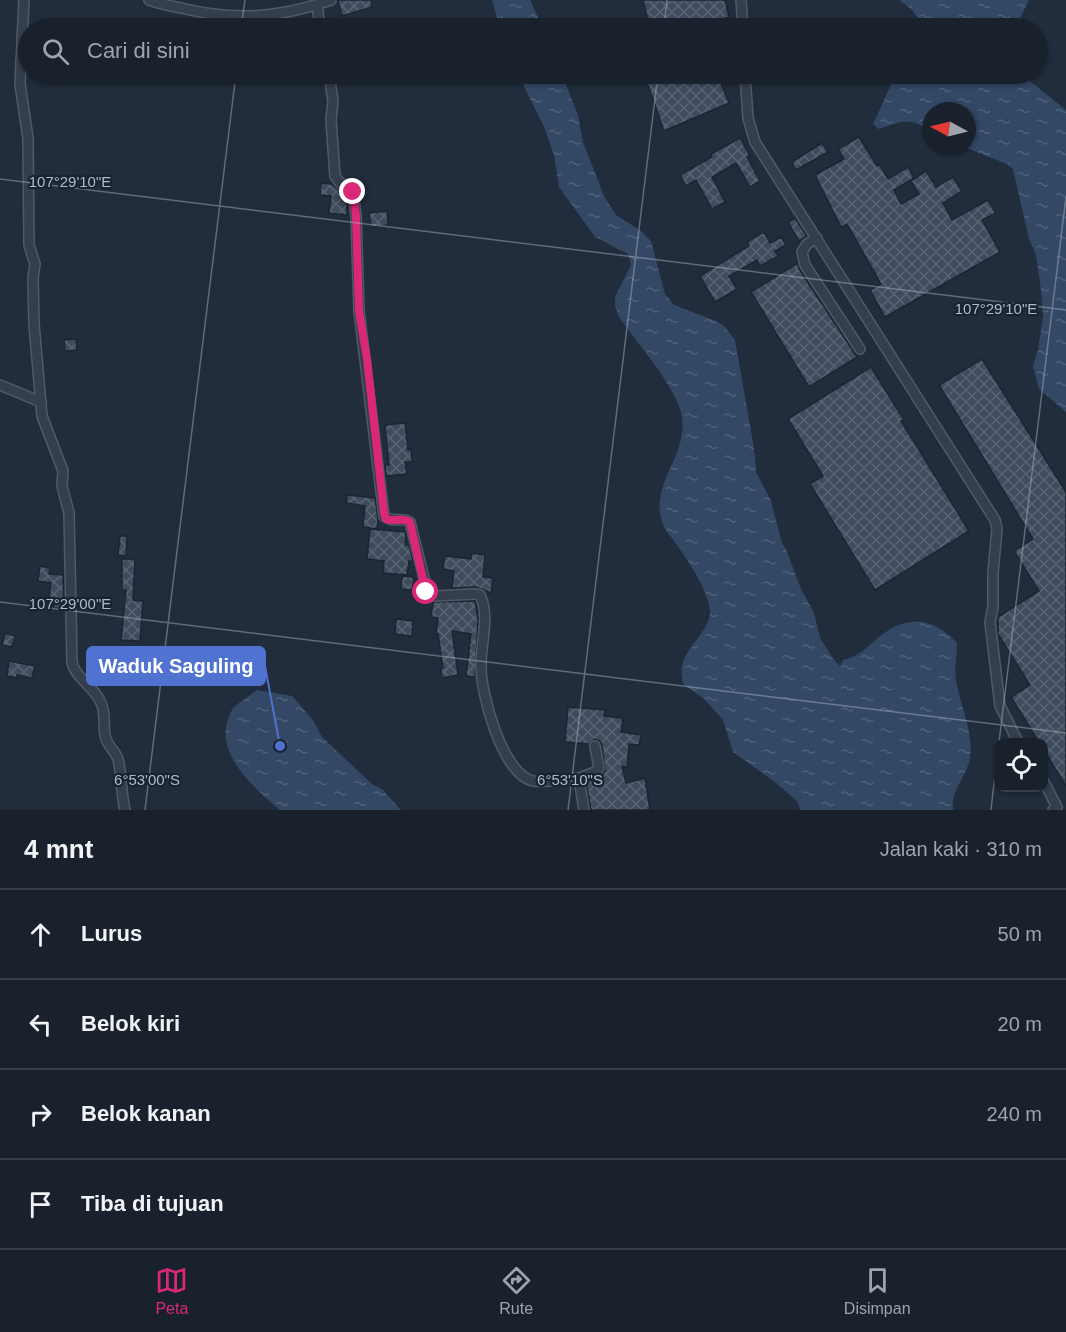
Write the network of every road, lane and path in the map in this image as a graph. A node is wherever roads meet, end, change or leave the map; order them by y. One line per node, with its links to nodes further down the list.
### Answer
1 (24, 0): 6 (street)
2 (149, 0): 5 (street)
3 (331, 0): 5 (street)
4 (741, 0): 8 (street)
5 (317, 5): 7 (street)
6 (23, 18)
7 (319, 18)
8 (742, 18)
9 (20, 84): 15 (street)
10 (330, 84): 18 (street)
11 (745, 84): 12 (street)
12 (816, 238): 13 (street); 16 (street)
13 (860, 349)
14 (0, 385): 15 (street)
15 (41, 402): 20 (street)
16 (1016, 738)
17 (595, 746): 18 (street)
18 (579, 778): 21 (street)
19 (1048, 789): 22 (street)
20 (126, 810)
21 (584, 810)
22 (1053, 810)

